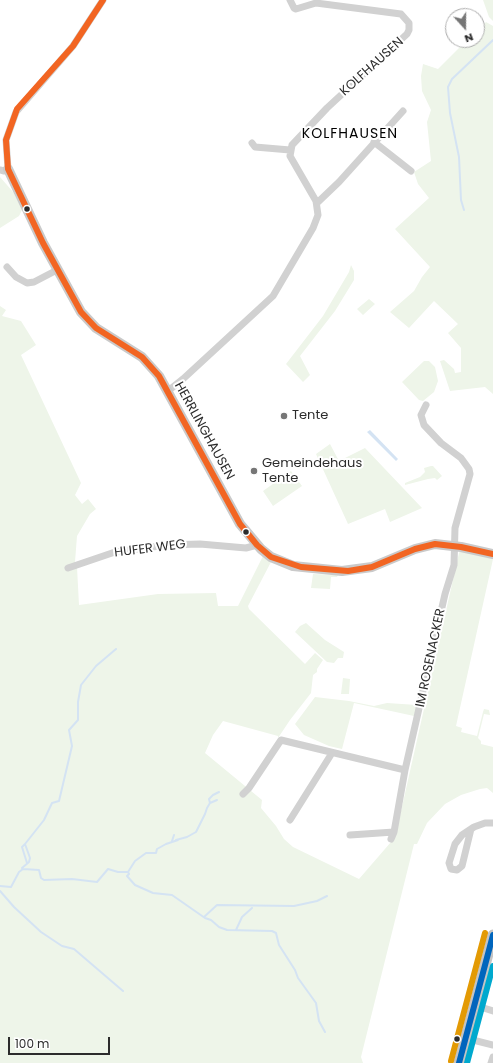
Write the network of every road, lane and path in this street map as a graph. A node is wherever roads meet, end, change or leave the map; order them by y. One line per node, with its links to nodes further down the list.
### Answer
1 (103, 0): 7 (street, HERRLINGHAUSEN)
2 (290, 0): 6 (street, KOLFHAUSEN)
3 (402, 111): 4 (street)
4 (374, 142): 8 (street); 9 (street)
5 (252, 143): 6 (street)
6 (290, 150): 9 (street)
7 (4, 170): 11 (street, HERRLINGHAUSEN)
8 (411, 171)
9 (317, 203): 12 (street)
10 (7, 267): 11 (street)
11 (57, 270): 12 (street, HERRLINGHAUSEN)
12 (168, 391): 14 (street, HERRLINGHAUSEN)
13 (426, 405): 15 (street)
14 (257, 545): 15 (street, HERRLINGHAUSEN); 17 (street, HUFER WEG)
15 (457, 546): 16 (street, HERRLINGHAUSEN); 19 (street, IM ROSENACKER)
16 (493, 554)
17 (68, 568)
18 (332, 753): 19 (street); 20 (street); 21 (street)
19 (405, 770): 24 (street, IM ROSENACKER)
20 (243, 794)
21 (290, 820)
22 (493, 823): 23 (street)
23 (471, 829): 23 (street)
24 (350, 835)
25 (493, 935): 26 (main road)
26 (474, 1005): 27 (street); 28 (main road)
27 (493, 1011)
28 (466, 1038): 29 (street); 31 (main road)
29 (493, 1045)
30 (493, 1057): 32 (street)
31 (459, 1063)
32 (491, 1063)

